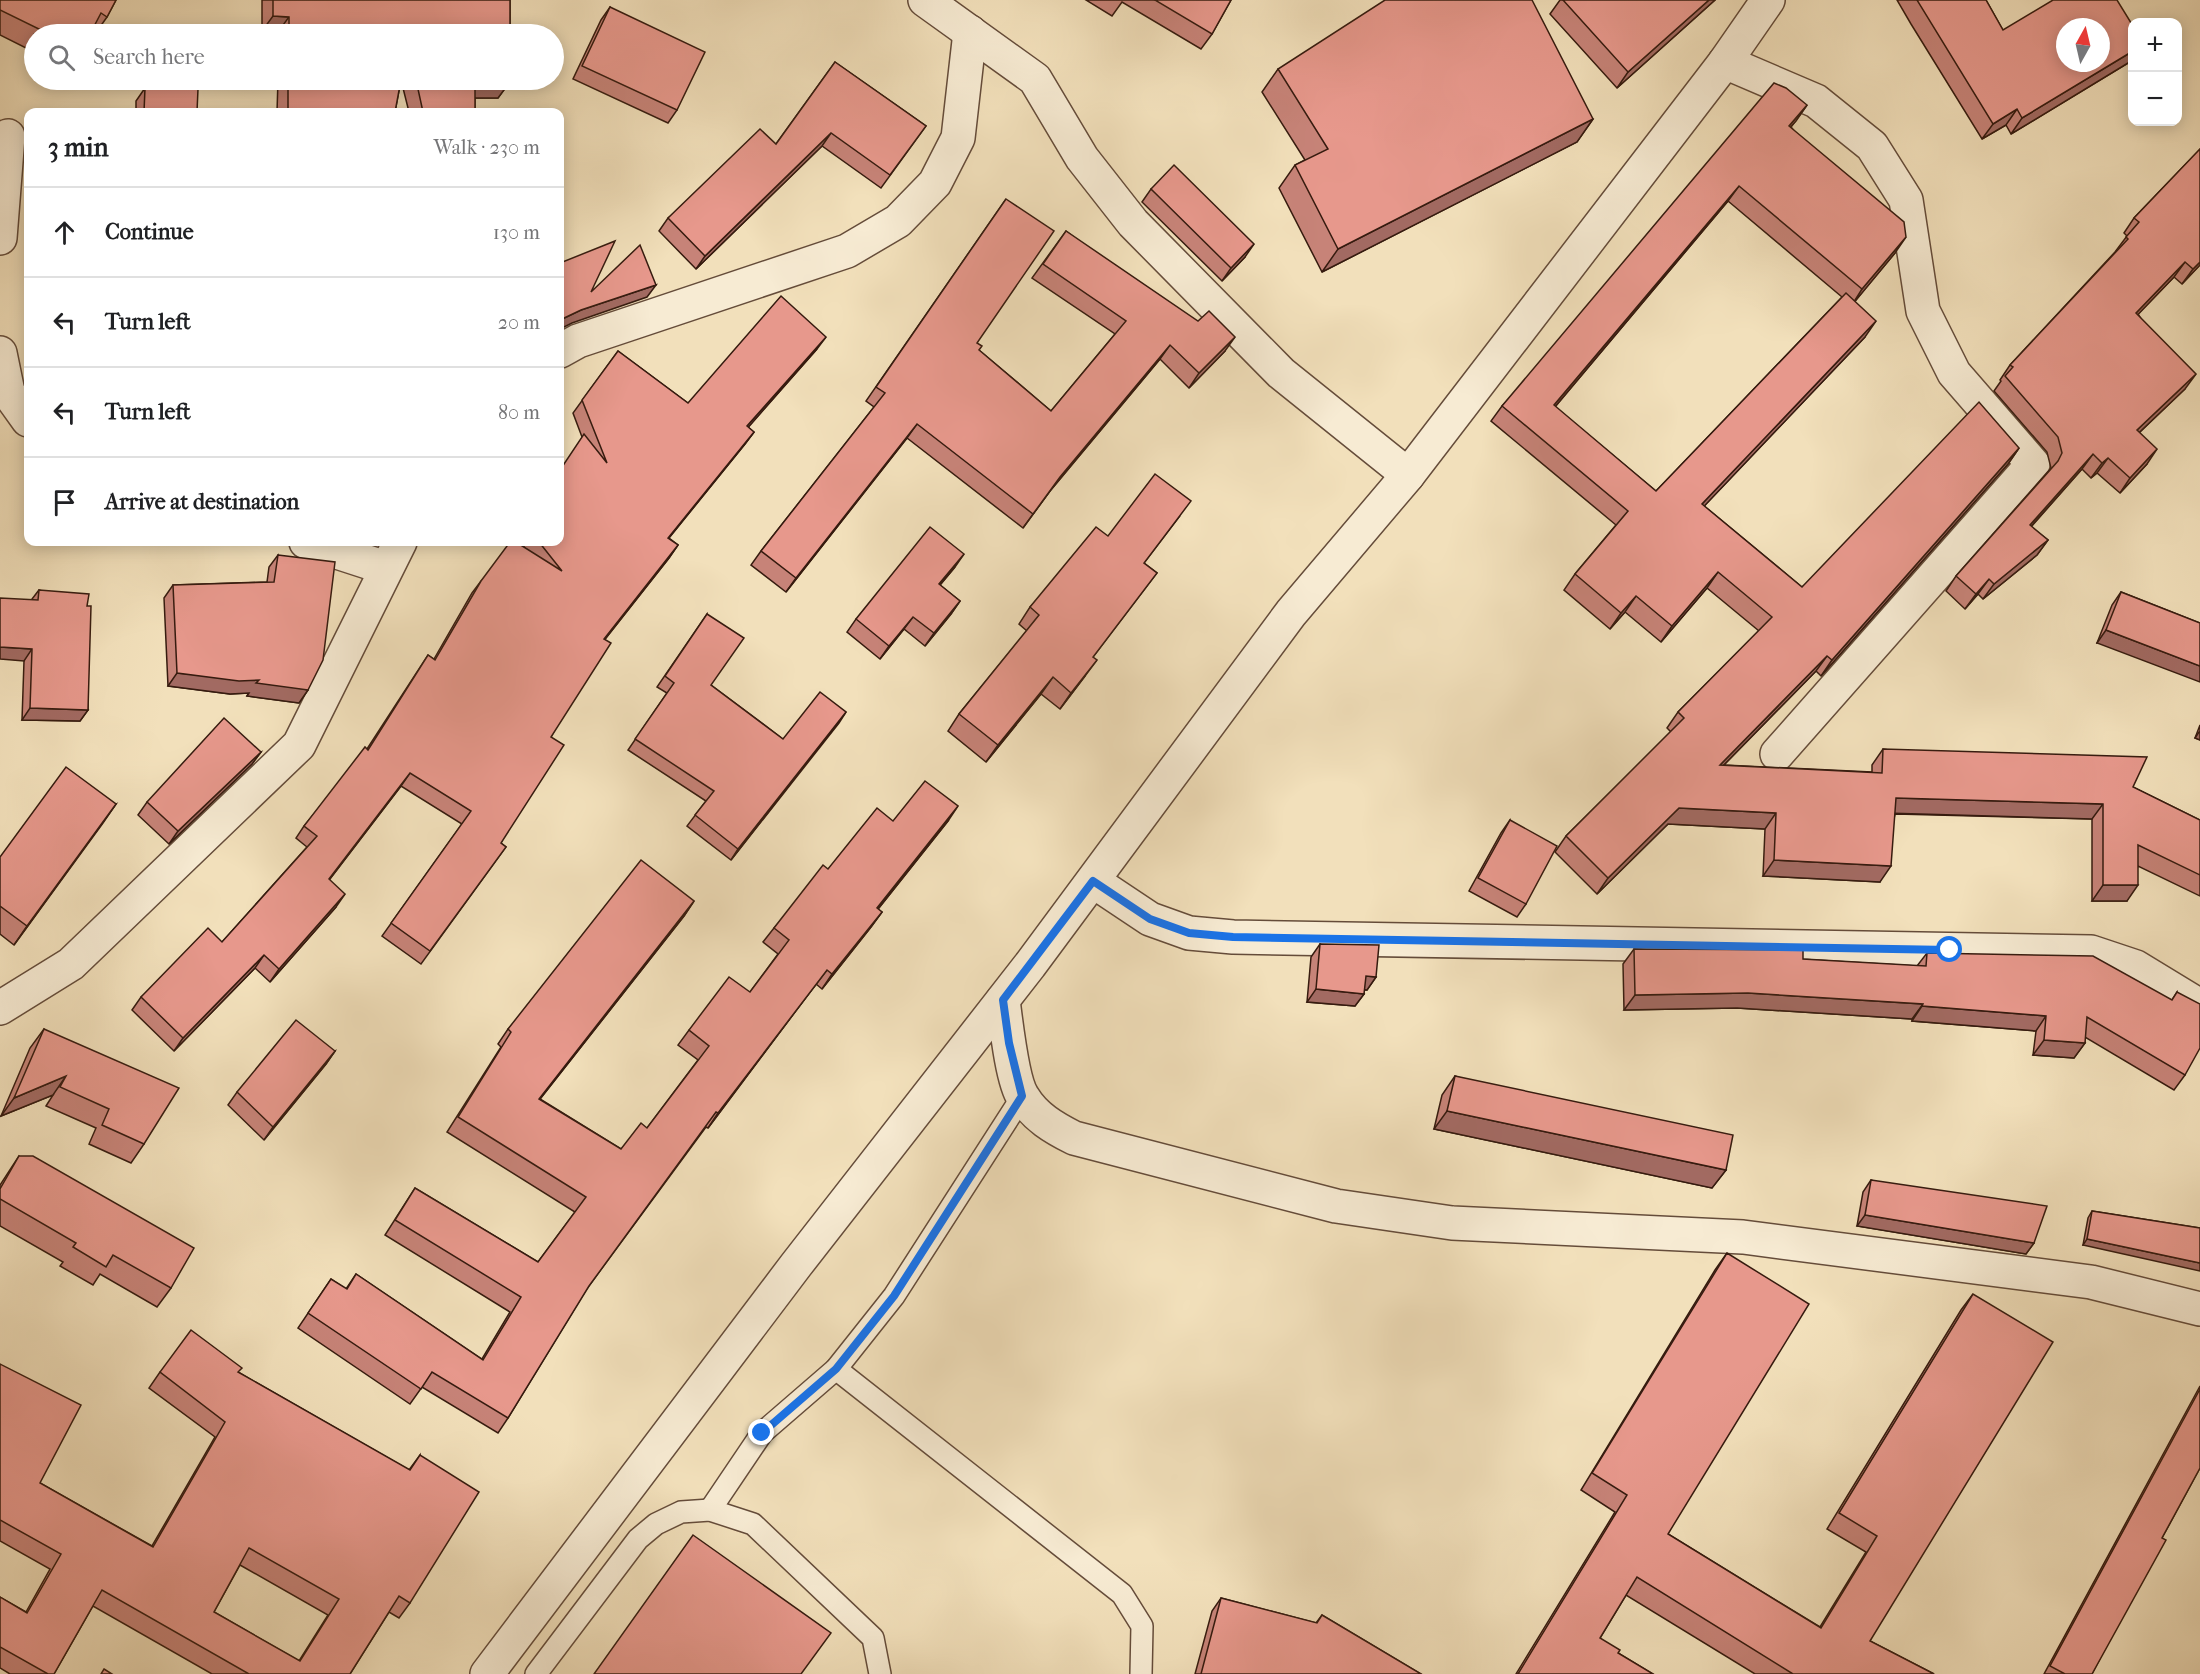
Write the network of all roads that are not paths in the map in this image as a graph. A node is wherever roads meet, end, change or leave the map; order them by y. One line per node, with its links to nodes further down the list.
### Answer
1 (925, 0): 3 (street)
2 (1768, 0): 4 (street)
3 (970, 32): 7 (street); 10 (street)
4 (1725, 62): 10 (street); 13 (street)
5 (8, 136): 6 (street)
6 (0, 238)
7 (564, 349)
8 (0, 353): 9 (street)
9 (24, 414)
10 (1408, 475): 14 (street)
11 (333, 546): 12 (street)
12 (393, 555): 17 (street)
13 (1778, 754)
14 (1093, 881): 15 (street); 16 (street)
15 (1003, 1000): 18 (street); 22 (street)
16 (2200, 1006)
17 (0, 1008)
18 (1022, 1096): 19 (street); 20 (lane)
19 (2200, 1309)
20 (836, 1369): 21 (lane); 25 (lane)
21 (710, 1510): 23 (lane); 24 (lane)
22 (487, 1674)
23 (536, 1674)
24 (880, 1674)
25 (1141, 1674)

